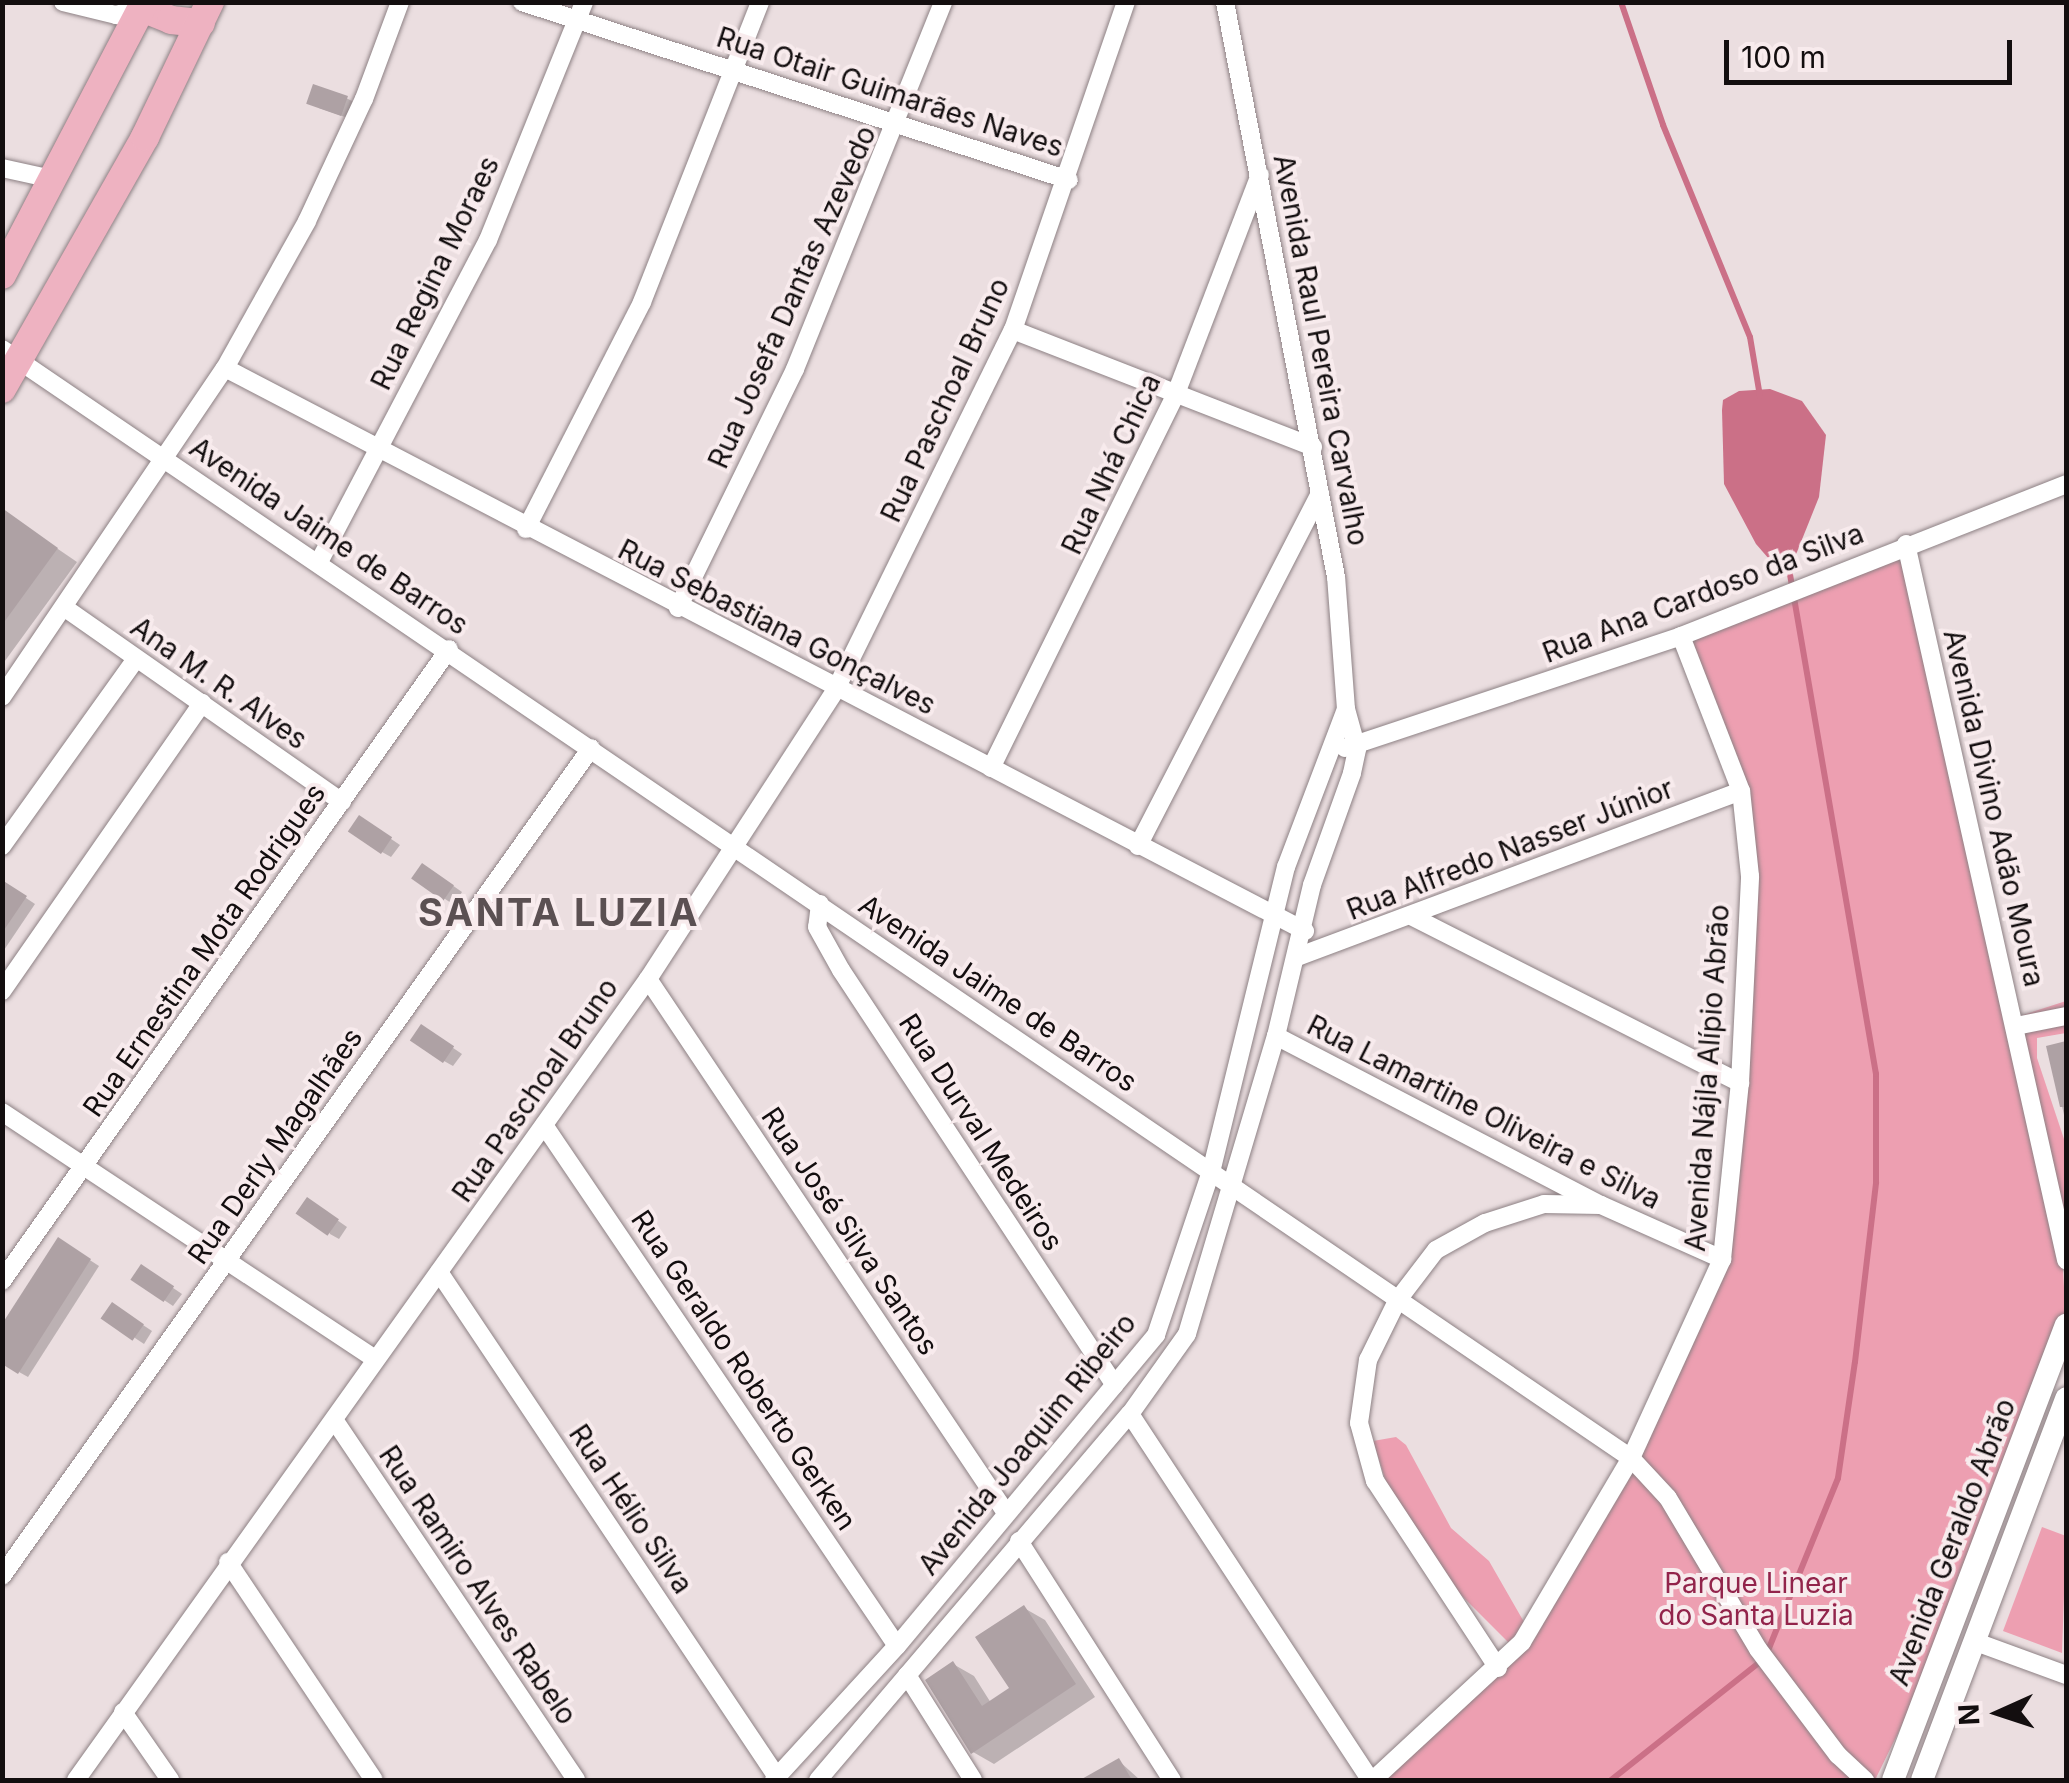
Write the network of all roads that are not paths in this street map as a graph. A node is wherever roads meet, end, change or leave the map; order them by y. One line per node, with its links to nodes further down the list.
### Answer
1 (63, 2): 8 (street)
2 (400, 2): 20 (street)
3 (522, 2): 9 (street, Rua Otair Guimarães Naves)
4 (760, 2): 11 (street)
5 (943, 2): 12 (street, Rua Josefa Dantas Azevedo)
6 (1126, 2): 16 (street, Rua Paschoal Bruno)
7 (1226, 2): 14 (street, Avenida Raul Pereira Carvalho)
8 (144, 5): 10 (main road); 15 (main road)
9 (581, 11): 11 (street, Rua Otair Guimarães Naves); 24 (street, Rua Regina Moraes)
10 (206, 13): 19 (main road)
11 (736, 70): 12 (street, Rua Otair Guimarães Naves); 28 (street)
12 (900, 122): 16 (street, Rua Otair Guimarães Naves); 32 (street, Rua Josefa Dantas Azevedo)
13 (2, 168): 15 (street)
14 (1261, 174): 22 (street, Rua Nhá Chica); 23 (street, Avenida Raul Pereira Carvalho)
15 (56, 180): 17 (main road)
16 (1069, 180): 18 (street, Rua Paschoal Bruno)
17 (2, 275)
18 (1013, 330): 22 (street); 36 (street, Rua Paschoal Bruno)
19 (12, 354): 21 (main road); 25 (street, Avenida Jaime de Barros)
20 (226, 368): 24 (street, Rua Sebastiana Gonçalves); 25 (street)
21 (2, 389)
22 (1175, 396): 23 (street); 43 (street, Rua Nhá Chica)
23 (1313, 447): 27 (street, Avenida Raul Pereira Carvalho)
24 (378, 449): 28 (street, Rua Sebastiana Gonçalves); 30 (street, Rua Regina Moraes)
25 (168, 460): 30 (street, Avenida Jaime de Barros); 31 (street)
26 (2066, 484): 29 (street, Rua Ana Cardoso da Silva)
27 (1320, 493): 39 (street, Avenida Raul Pereira Carvalho); 48 (street)
28 (526, 529): 32 (street, Rua Sebastiana Gonçalves)
29 (1906, 544): 33 (street, Rua Ana Cardoso da Silva); 57 (street, Avenida Divino Adão Moura)
30 (320, 560): 34 (street, Avenida Jaime de Barros)
31 (65, 608): 35 (street, Ana M. R. Alves); 37 (street)
32 (678, 608): 36 (street, Rua Sebastiana Gonçalves)
33 (1681, 636): 42 (street, Rua Ana Cardoso da Silva); 44 (street, Avenida Nájla Alípio Abrão)
34 (450, 649): 41 (street, Avenida Jaime de Barros); 45 (street, Rua Ernestina Mota Rodrigues)
35 (136, 660): 38 (street, Ana M. R. Alves); 46 (street)
36 (836, 689): 43 (street, Rua Sebastiana Gonçalves); 47 (street, Rua Paschoal Bruno)
37 (2, 697)
38 (202, 703): 45 (street, Ana M. R. Alves); 55 (street)
39 (1346, 710): 40 (street, Avenida Raul Pereira Carvalho); 42 (street, Avenida Raul Pereira Carvalho)
40 (1331, 746): 42 (street); 51 (street, Avenida Joaquim Ribeiro)
41 (591, 748): 47 (street, Avenida Jaime de Barros); 68 (street, Rua Derly Magalhães)
42 (1357, 748): 52 (street, Avenida Joaquim Ribeiro)
43 (991, 768): 48 (street, Rua Sebastiana Gonçalves)
44 (1741, 791): 50 (street, Rua Alfredo Nasser Júnior); 59 (street, Avenida Nájla Alípio Abrão)
45 (342, 802): 62 (street, Rua Ernestina Mota Rodrigues)
46 (2, 846)
47 (740, 846): 49 (street, Avenida Jaime de Barros); 54 (street, Rua Paschoal Bruno)
48 (1138, 846): 51 (street, Rua Sebastiana Gonçalves)
49 (820, 904): 63 (street, Avenida Jaime de Barros); 74 (street, Rua Durval Medeiros)
50 (1413, 917): 53 (street, Rua Alfredo Nasser Júnior); 59 (street)
51 (1276, 920): 52 (street, Rua Sebastiana Gonçalves); 63 (street, Avenida Joaquim Ribeiro)
52 (1305, 932): 53 (street, Avenida Joaquim Ribeiro)
53 (1297, 957): 58 (street, Avenida Joaquim Ribeiro)
54 (648, 978): 61 (street, Rua Paschoal Bruno); 79 (street, Rua José Silva Santos)
55 (2, 991)
56 (2066, 1016): 57 (street)
57 (2016, 1026): 67 (street, Avenida Divino Adão Moura)
58 (1276, 1036): 64 (street, Avenida Joaquim Ribeiro); 65 (street, Rua Lamartine Oliveira e Silva)
59 (1740, 1083): 66 (street, Avenida Nájla Alípio Abrão)
60 (2, 1112): 62 (street)
61 (544, 1125): 69 (street, Rua Paschoal Bruno); 84 (street, Rua Geraldo Roberto Gerken)
62 (84, 1168): 68 (street); 70 (street, Rua Ernestina Mota Rodrigues)
63 (1211, 1172): 64 (street, Avenida Jaime de Barros); 74 (street, Avenida Joaquim Ribeiro)
64 (1233, 1190): 71 (street, Avenida Jaime de Barros); 76 (street, Avenida Joaquim Ribeiro)
65 (1601, 1206): 66 (street, Rua Lamartine Oliveira e Silva); 71 (street)
66 (1722, 1259): 78 (street, Avenida Nájla Alípio Abrão)
67 (2066, 1260)
68 (227, 1261): 73 (street); 82 (street, Rua Derly Magalhães)
69 (440, 1272): 73 (street, Rua Paschoal Bruno); 89 (street, Rua Hélio Silva)
70 (2, 1281)
71 (1397, 1301): 78 (street, Avenida Jaime de Barros); 85 (street)
72 (2066, 1325): 99 (street, Avenida Geraldo Abrão)
73 (376, 1359): 77 (street, Rua Paschoal Bruno)
74 (1115, 1385): 79 (street, Avenida Joaquim Ribeiro)
75 (2066, 1398): 83 (street, Avenida Geraldo Abrão)
76 (1130, 1414): 80 (street, Avenida Joaquim Ribeiro); 97 (street)
77 (335, 1421): 81 (street, Rua Paschoal Bruno); 93 (street, Rua Ramiro Alves Rabelo)
78 (1631, 1458): 85 (street, Avenida Nájla Alípio Abrão); 98 (street, Avenida Jaime de Barros)
79 (1006, 1514): 84 (street, Avenida Joaquim Ribeiro)
80 (1019, 1541): 86 (street, Avenida Joaquim Ribeiro); 96 (street)
81 (228, 1562): 88 (street, Rua Paschoal Bruno); 92 (street)
82 (2, 1576)
83 (1976, 1642): 87 (street); 100 (street, Avenida Geraldo Abrão)
84 (897, 1646): 89 (street, Avenida Joaquim Ribeiro)
85 (1498, 1668): 97 (street, Avenida Nájla Alípio Abrão)
86 (907, 1675): 94 (street, Avenida Joaquim Ribeiro); 95 (street)
87 (2066, 1675)
88 (124, 1712): 90 (street, Rua Paschoal Bruno); 91 (street)
89 (776, 1779)
90 (76, 1780)
91 (170, 1780)
92 (374, 1780)
93 (576, 1780)
94 (818, 1780)
95 (974, 1780)
96 (1172, 1780)
97 (1372, 1780)
98 (1865, 1780)
99 (1894, 1780)
100 (1922, 1780)

